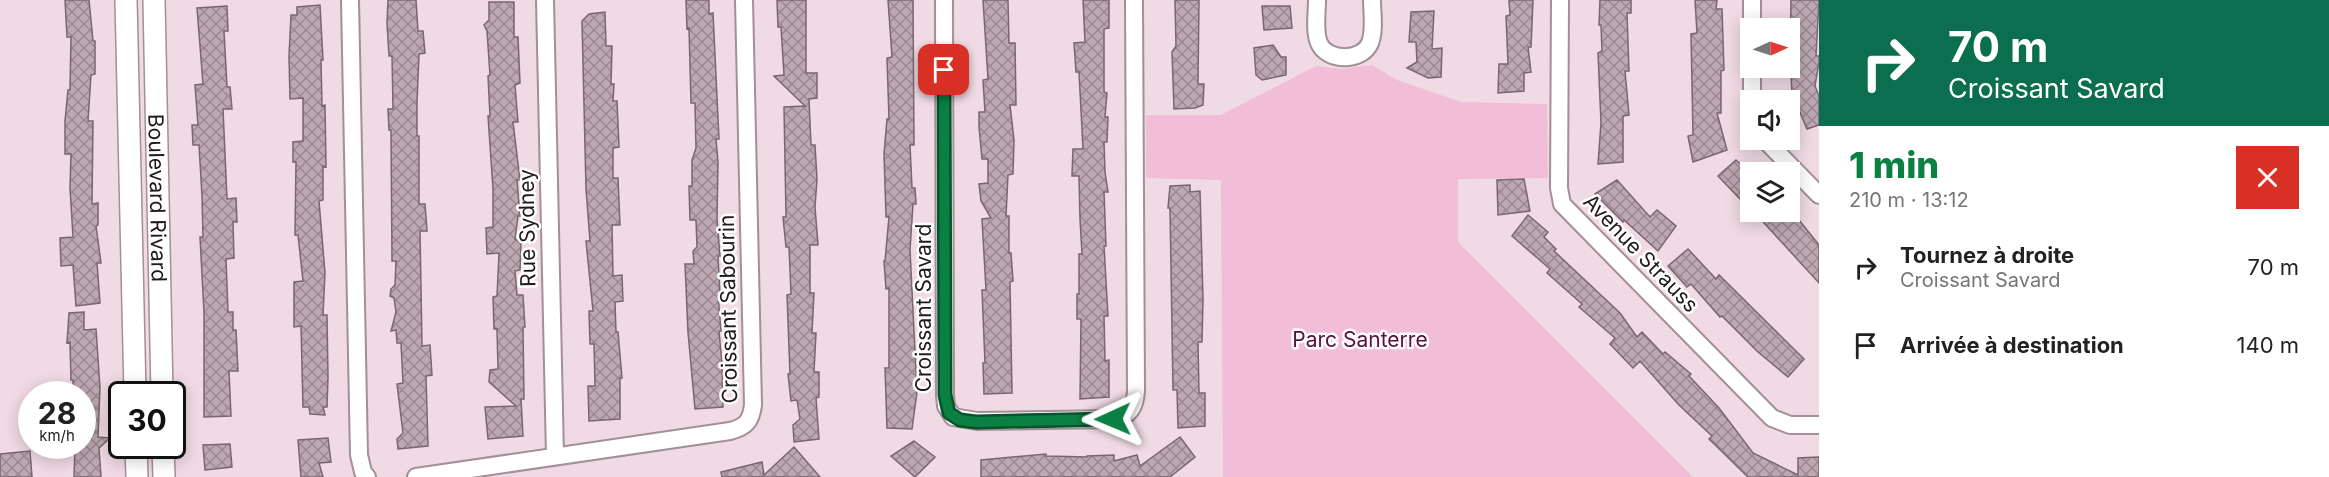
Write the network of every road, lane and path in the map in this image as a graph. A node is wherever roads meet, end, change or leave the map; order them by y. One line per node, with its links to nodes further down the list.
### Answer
1 (126, 0): 15 (street, Boulevard Rivard)
2 (154, 0): 16 (street, Boulevard Rivard)
3 (350, 0): 23 (street)
4 (544, 0): 18 (street, Rue Sydney)
5 (744, 0): 18 (street, Croissant Sabourin)
6 (944, 0): 7 (street, Croissant Savard)
7 (1134, 0)
8 (1317, 0): 9 (street)
9 (1372, 0)
10 (1560, 0): 17 (street, Avenue Strauss)
11 (1752, 0): 12 (street)
12 (1752, 18)
13 (1775, 150): 14 (street)
14 (1819, 195)
15 (135, 381)
16 (162, 381)
17 (1819, 424)
18 (555, 456): 24 (street, Croissant Sabourin)
19 (136, 459): 21 (street)
20 (163, 459): 22 (street)
21 (137, 477)
22 (164, 477)
23 (367, 477)
24 (416, 477)

